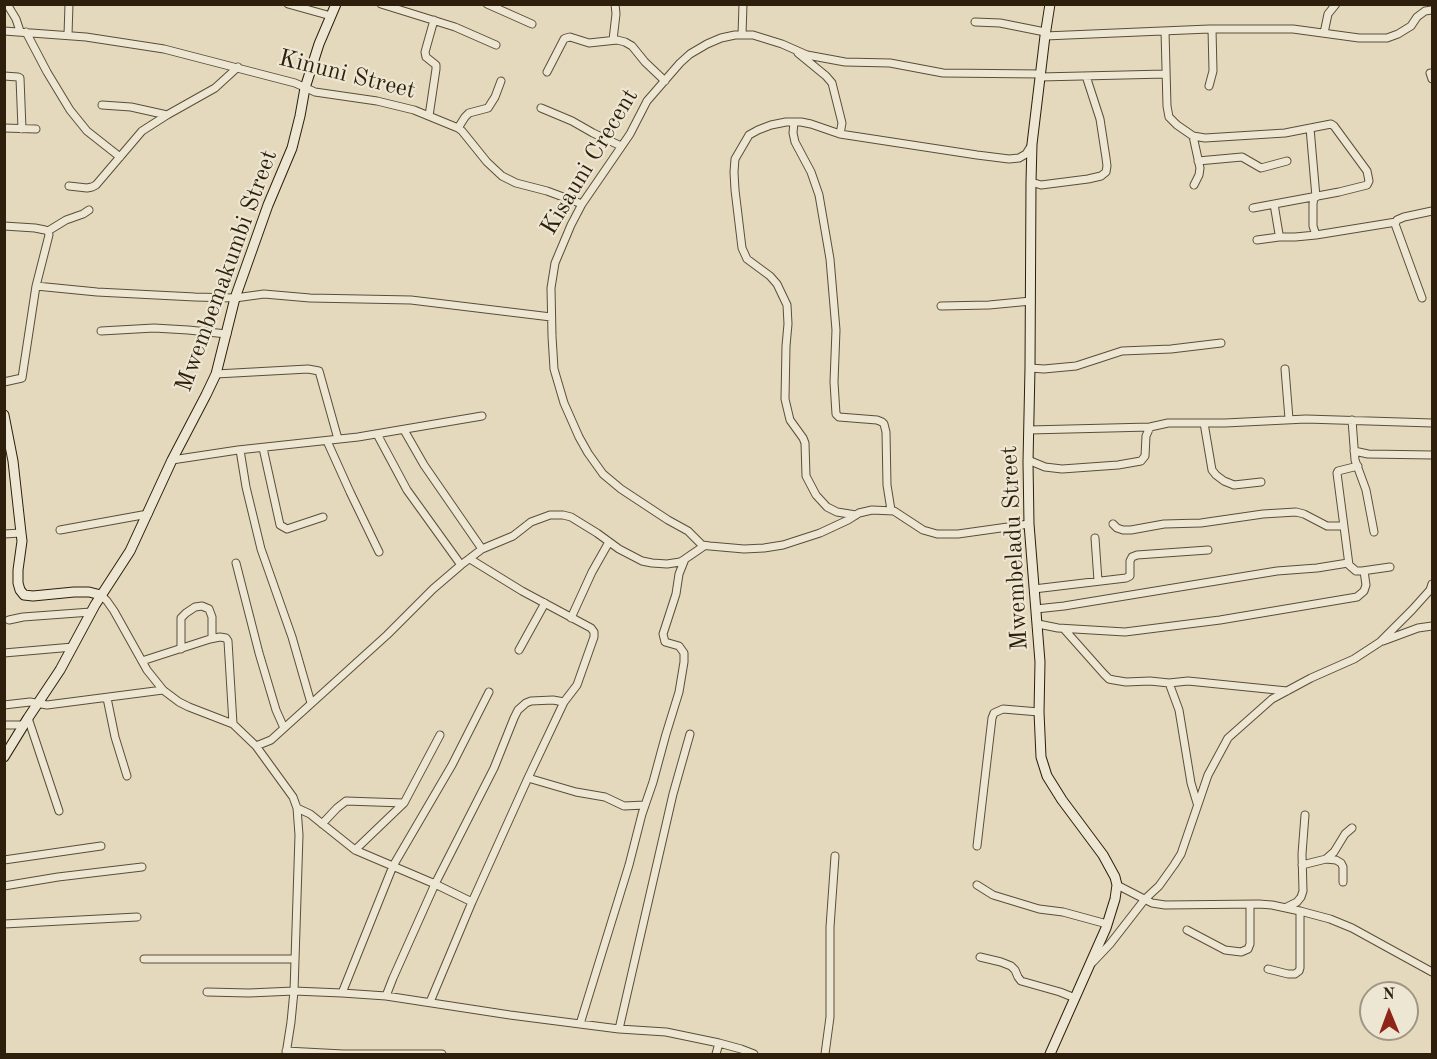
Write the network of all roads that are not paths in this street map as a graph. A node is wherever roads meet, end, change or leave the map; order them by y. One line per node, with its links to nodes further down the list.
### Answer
1 (7, 4): 18 (street)
2 (69, 4): 22 (street)
3 (288, 4): 12 (street)
4 (336, 4): 12 (street, Mwembemakumbi Street)
5 (381, 4): 13 (street)
6 (487, 4): 15 (street)
7 (615, 4): 24 (street)
8 (743, 4): 23 (street)
9 (1050, 4): 21 (street, Mwembeladu Street)
10 (1336, 4): 20 (street)
11 (1431, 8): 20 (street)
12 (331, 16): 36 (street, Mwembemakumbi Street)
13 (434, 20): 25 (street); 40 (street)
14 (975, 22): 21 (street)
15 (532, 24)
16 (1212, 29): 19 (street); 20 (street); 35 (street)
17 (4, 31): 18 (street, Kinuni Street)
18 (23, 31): 22 (street, Kinuni Street); 51 (street)
19 (1165, 31): 21 (street); 29 (street)
20 (1324, 33)
21 (1045, 34): 31 (street, Mwembeladu Street)
22 (68, 35): 27 (street, Kinuni Street)
23 (742, 35): 26 (street, Kisauni Crecent); 34 (street, Kisauni Crecent)
24 (613, 40): 28 (street); 34 (street)
25 (496, 45)
26 (795, 50): 31 (street, Kisauni Crecent); 47 (street)
27 (238, 67): 36 (street, Kinuni Street); 39 (street)
28 (547, 72)
29 (1166, 74): 32 (street, Kisauni Crecent); 48 (street)
30 (4, 76): 45 (street)
31 (1040, 76): 32 (street, Kisauni Crecent); 49 (street, Mwembeladu Street)
32 (1086, 76): 54 (street)
33 (501, 81): 43 (street)
34 (665, 81): 50 (street, Kisauni Crecent)
35 (1209, 86)
36 (305, 88): 40 (street, Kinuni Street); 70 (street, Mwembemakumbi Street)
37 (102, 105): 39 (street)
38 (541, 108): 50 (street)
39 (166, 115): 51 (street)
40 (429, 116): 43 (street, Kinuni Street)
41 (794, 122): 47 (street); 102 (street); 104 (street)
42 (4, 128): 45 (street)
43 (458, 128): 58 (street, Kinuni Street)
44 (1310, 128): 48 (street); 57 (street); 57 (street)
45 (22, 129): 46 (street)
46 (36, 129)
47 (840, 134): 49 (street)
48 (1193, 136): 52 (street)
49 (1032, 144): 54 (street, Mwembeladu Street)
50 (621, 146): 58 (street, Kisauni Crecent)
51 (120, 157): 56 (street)
52 (1198, 161): 53 (street); 55 (street)
53 (1287, 161)
54 (1031, 183): 72 (street, Mwembeladu Street)
55 (1194, 185)
56 (69, 186)
57 (1315, 197): 59 (street); 66 (street)
58 (582, 204): 74 (street, Kisauni Crecent)
59 (1274, 204): 60 (street); 67 (street)
60 (1252, 208)
61 (88, 210): 65 (street)
62 (1432, 211): 63 (street)
63 (1396, 222): 66 (street); 71 (street)
64 (4, 226): 65 (street)
65 (48, 231): 69 (street)
66 (1316, 235): 67 (street)
67 (1279, 237): 68 (street)
68 (1257, 240)
69 (36, 286): 70 (street); 81 (street)
70 (236, 298): 74 (street); 76 (street, Mwembemakumbi Street)
71 (1422, 298)
72 (1031, 301): 73 (street); 78 (street, Mwembeladu Street)
73 (941, 306)
74 (551, 317): 115 (street, Kisauni Crecent)
75 (102, 330): 76 (street)
76 (227, 334): 80 (street, Mwembemakumbi Street)
77 (1221, 343): 78 (street)
78 (1030, 368): 90 (street, Mwembeladu Street)
79 (1285, 369): 84 (street)
80 (216, 374): 92 (street); 98 (street, Mwembemakumbi Street)
81 (4, 382)
82 (4, 414): 110 (street)
83 (482, 416): 89 (street)
84 (1289, 419): 85 (street); 86 (street)
85 (1352, 420): 87 (street); 96 (street)
86 (1204, 423): 88 (street); 101 (street)
87 (1432, 423)
88 (1150, 427): 90 (street); 99 (street)
89 (404, 430): 91 (street); 116 (street)
90 (1029, 430): 99 (street, Mwembeladu Street)
91 (377, 434): 92 (street); 123 (street)
92 (338, 439): 93 (street)
93 (327, 441): 94 (street); 118 (street)
94 (263, 448): 95 (street); 105 (street)
95 (240, 450): 98 (street); 152 (street)
96 (1354, 451): 97 (street); 100 (street)
97 (1432, 455)
98 (171, 460): 103 (street, Mwembemakumbi Street)
99 (1028, 460): 106 (street, Mwembeladu Street)
100 (1358, 466): 108 (street); 111 (street)
101 (1261, 482)
102 (891, 510): 104 (street); 106 (street)
103 (148, 514): 109 (street); 129 (street, Mwembemakumbi Street)
104 (856, 515): 115 (street)
105 (323, 517)
106 (1029, 524): 128 (street, Mwembeladu Street)
107 (1113, 524): 108 (street)
108 (1343, 526): 122 (street)
109 (60, 530)
110 (21, 532): 112 (street); 129 (street)
111 (1374, 532)
112 (4, 534)
113 (1095, 538): 126 (street)
114 (609, 542): 116 (street); 120 (street); 133 (street)
115 (704, 546): 120 (street)
116 (482, 549): 119 (street)
117 (1208, 550): 126 (street)
118 (379, 552)
119 (470, 559): 123 (street); 130 (street)
120 (685, 559): 167 (street)
121 (236, 563): 158 (street)
122 (1348, 563): 125 (street); 131 (street)
123 (461, 565): 152 (street)
124 (1390, 567): 125 (street)
125 (1365, 571): 137 (street)
126 (1098, 581): 128 (street)
127 (1432, 584): 139 (street)
128 (1034, 590): 131 (street, Mwembeladu Street)
129 (101, 595): 132 (street, Mwembemakumbi Street); 144 (street)
130 (545, 603): 133 (street); 142 (street)
131 (1036, 609): 135 (street, Mwembeladu Street)
132 (91, 612): 134 (street); 140 (street, Mwembemakumbi Street)
133 (571, 618): 150 (street)
134 (9, 620)
135 (1038, 624): 137 (street); 154 (street, Mwembeladu Street)
136 (1432, 626): 139 (street)
137 (1064, 629): 145 (street)
138 (212, 638): 141 (street); 141 (street); 156 (street)
139 (1380, 642): 147 (street)
140 (73, 647): 143 (street); 151 (street, Mwembemakumbi Street)
141 (181, 649): 144 (street)
142 (519, 650)
143 (4, 653)
144 (142, 661): 146 (street)
145 (1169, 683): 147 (street); 166 (street)
146 (163, 690): 149 (street); 156 (street)
147 (1287, 691): 166 (street)
148 (489, 692): 180 (street)
149 (107, 698): 151 (street); 163 (street)
150 (564, 702): 164 (street); 183 (street)
151 (38, 703): 153 (street); 155 (street, Mwembemakumbi Street)
152 (311, 703): 158 (street)
153 (4, 705)
154 (1039, 712): 174 (street); 185 (street, Mwembeladu Street)
155 (26, 722): 157 (street); 162 (street, Mwembemakumbi Street); 169 (street)
156 (233, 724): 161 (street)
157 (4, 725)
158 (284, 728): 161 (street)
159 (690, 734): 209 (street)
160 (440, 735): 165 (street)
161 (256, 746): 168 (street)
162 (4, 758)
163 (127, 776)
164 (528, 778): 167 (street); 188 (street)
165 (404, 803): 171 (street); 175 (street)
166 (1197, 803): 187 (street)
167 (645, 805): 208 (street)
168 (297, 808): 171 (street); 198 (street)
169 (58, 811)
170 (1305, 815): 179 (street)
171 (322, 824): 175 (street)
172 (1352, 828): 177 (street)
173 (101, 846): 178 (street)
174 (978, 846)
175 (355, 850): 180 (street)
176 (835, 856): 215 (street)
177 (1326, 859): 179 (street); 182 (street)
178 (4, 860)
179 (1302, 865): 190 (street)
180 (393, 866): 183 (street); 204 (street)
181 (142, 867): 186 (street)
182 (1343, 882)
183 (435, 884): 188 (street); 205 (street)
184 (977, 885): 194 (street)
185 (1117, 885): 187 (street); 194 (street)
186 (4, 886)
187 (1144, 899): 189 (street); 199 (street)
188 (472, 902): 207 (street)
189 (1250, 905): 190 (street); 195 (street)
190 (1287, 907): 191 (street)
191 (1300, 911): 200 (street); 201 (street)
192 (138, 917): 193 (street)
193 (4, 924)
194 (1107, 924): 199 (street)
195 (1187, 930)
196 (980, 957): 206 (street)
197 (144, 959): 198 (street)
198 (295, 959): 202 (street)
199 (1090, 965): 206 (street)
200 (1268, 969)
201 (1432, 972)
202 (294, 991): 203 (street); 204 (street); 211 (street)
203 (207, 992)
204 (342, 993): 205 (street)
205 (386, 996): 207 (street)
206 (1075, 998): 216 (street)
207 (430, 1002): 208 (street)
208 (580, 1024): 209 (street)
209 (619, 1029): 210 (street)
210 (719, 1043): 213 (street); 214 (street)
211 (286, 1053): 212 (street)
212 (442, 1054)
213 (716, 1054)
214 (754, 1054)
215 (825, 1054)
216 (1050, 1054)

